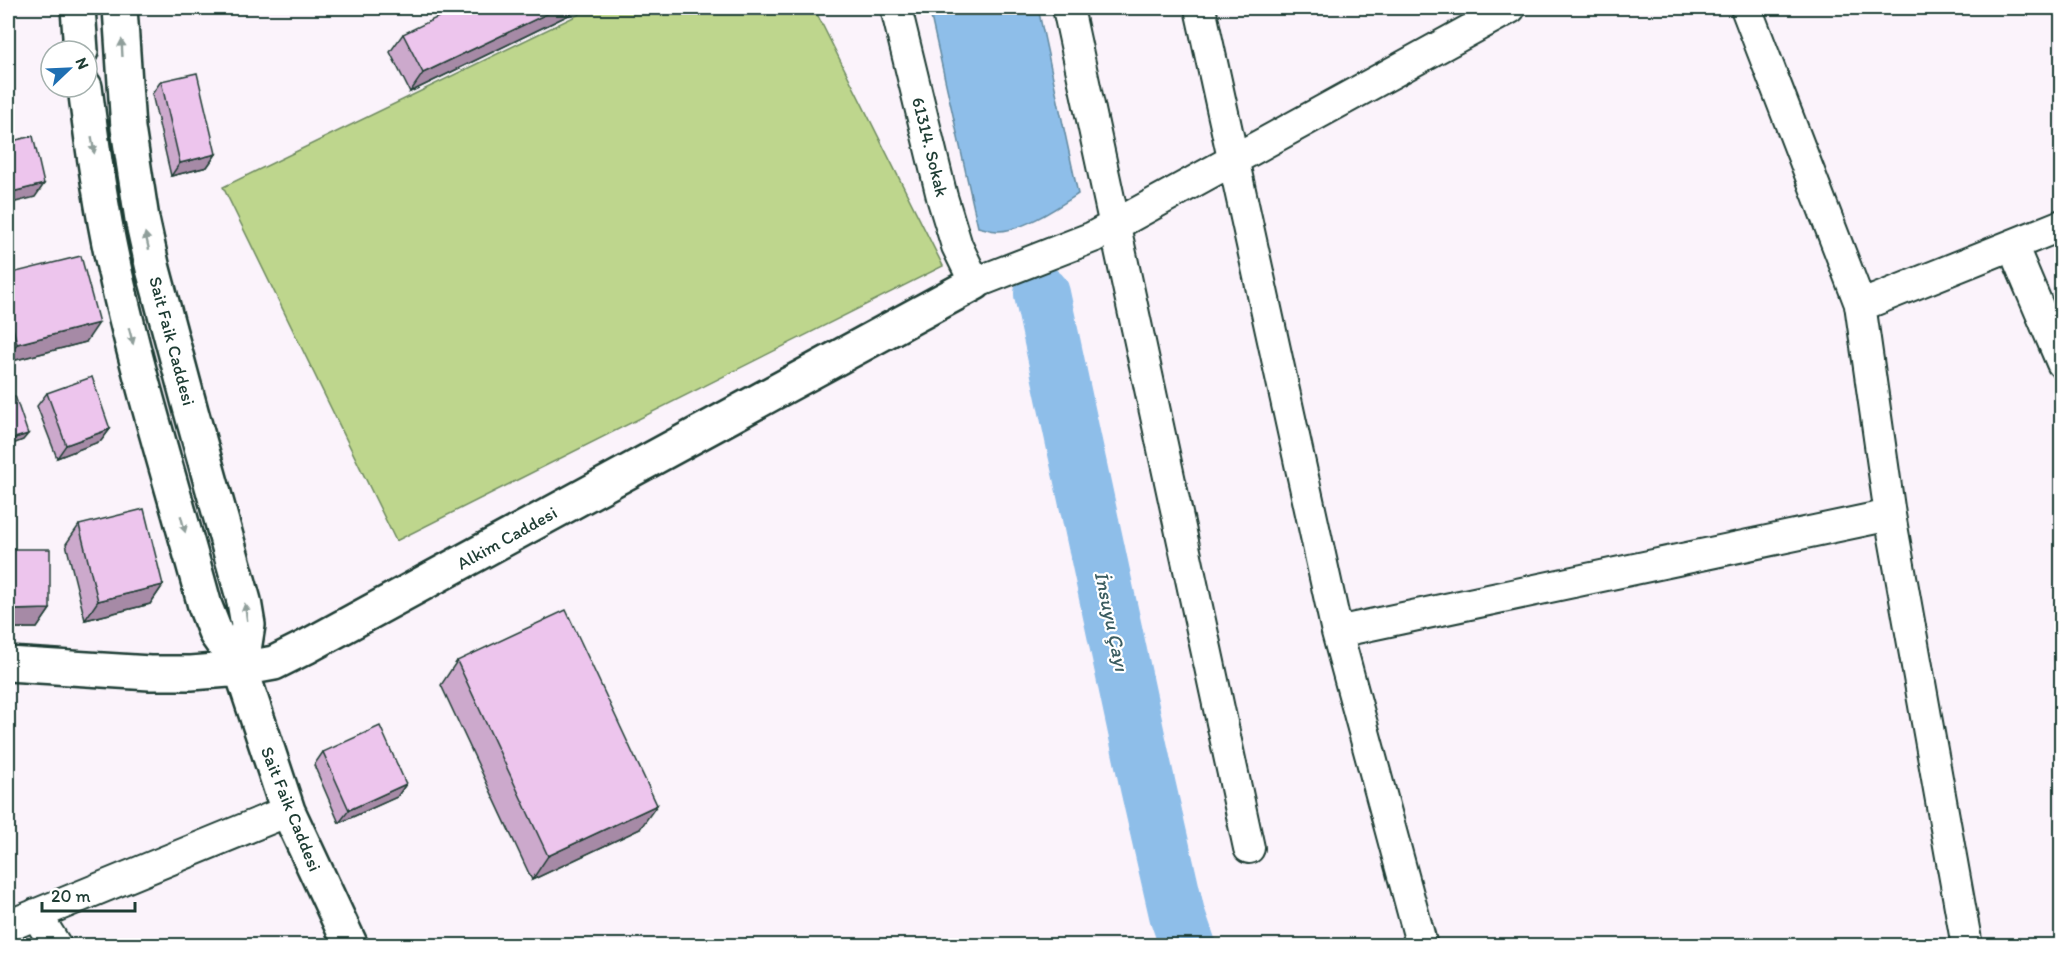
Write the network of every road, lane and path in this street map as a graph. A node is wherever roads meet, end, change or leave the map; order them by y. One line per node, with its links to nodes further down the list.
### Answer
1 (78, 8): 8 (street)
2 (120, 8): 20 (street, Sait Faik Caddesi, one-way to 2)
3 (896, 8): 14 (street, 61314. Sokak)
4 (1068, 8): 11 (street)
5 (1200, 8): 10 (street)
6 (1510, 8): 10 (street)
7 (1746, 8): 15 (street)
8 (80, 39)
9 (87, 99): 20 (street, Sait Faik Caddesi, one-way to 20)
10 (1233, 160): 11 (street); 18 (street)
11 (1115, 225): 14 (street); 22 (street)
12 (2061, 225): 13 (street)
13 (2012, 245): 15 (street); 16 (street)
14 (975, 283): 20 (street, Alkim Caddesi)
15 (1860, 306): 17 (street)
16 (2061, 363)
17 (1890, 515): 18 (street); 28 (street)
18 (1337, 632): 27 (street)
19 (8, 664): 20 (street, Alkim Caddesi)
20 (241, 669): 21 (street, Sait Faik Caddesi)
21 (288, 811): 23 (street); 26 (street, Sait Faik Caddesi)
22 (1249, 849)
23 (36, 914): 24 (street); 25 (street)
24 (8, 926)
25 (56, 945)
26 (351, 945)
27 (1422, 945)
28 (1967, 945)

